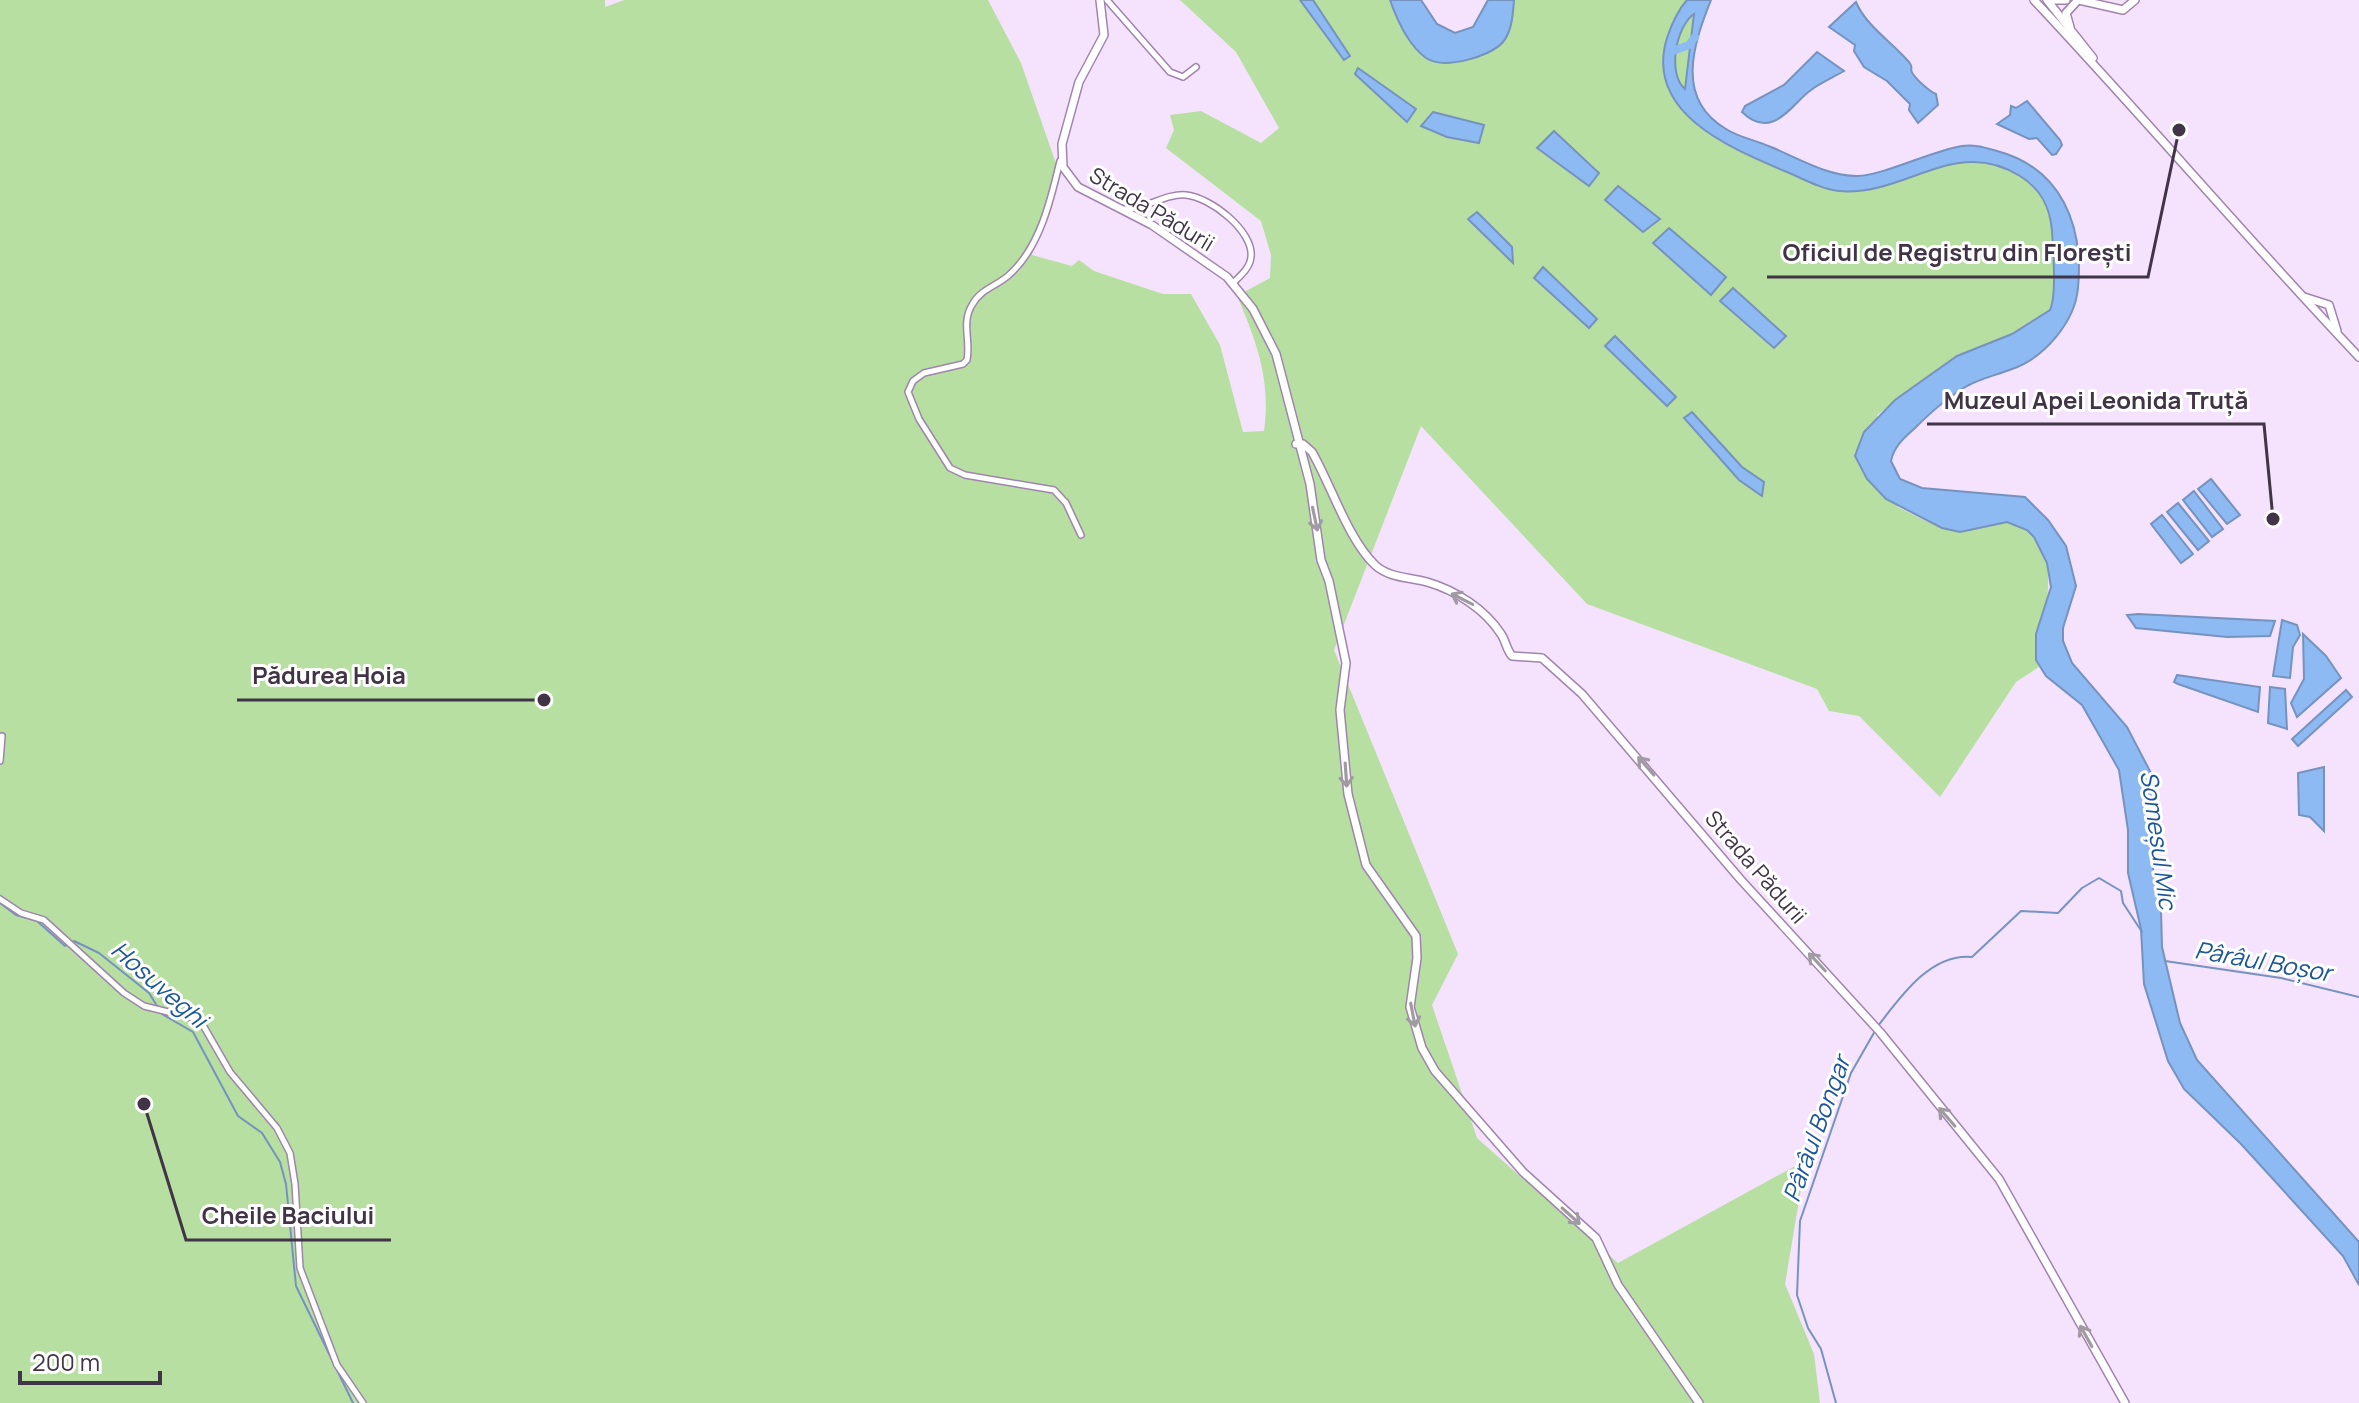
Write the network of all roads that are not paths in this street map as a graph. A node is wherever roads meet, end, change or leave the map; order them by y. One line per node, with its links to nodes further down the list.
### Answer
1 (1100, 0): 9 (street, Strada Pădurii)
2 (1107, 0): 7 (street)
3 (2034, 0): 8 (street)
4 (2135, 0): 5 (street)
5 (2065, 3): 6 (street); 6 (street)
6 (2073, 32): 8 (street)
7 (1196, 67)
8 (2119, 91): 12 (street)
9 (1061, 160): 10 (street, Strada Pădurii); 19 (street)
10 (1123, 209): 11 (street, Strada Pădurii); 11 (street)
11 (1233, 283): 18 (street, Strada Pădurii)
12 (2302, 296): 13 (street); 14 (street)
13 (2321, 304): 14 (street); 15 (street)
14 (2318, 316): 15 (street); 16 (street)
15 (2330, 316): 16 (street)
16 (2339, 335): 17 (street)
17 (2359, 357)
18 (1296, 444): 24 (street, Strada Pădurii, one-way to 24); 25 (street, Strada Pădurii, one-way to 18)
19 (1081, 535)
20 (2, 736): 21 (street)
21 (0, 761)
22 (0, 899): 23 (street)
23 (363, 1403)
24 (1699, 1403)
25 (2125, 1403)

